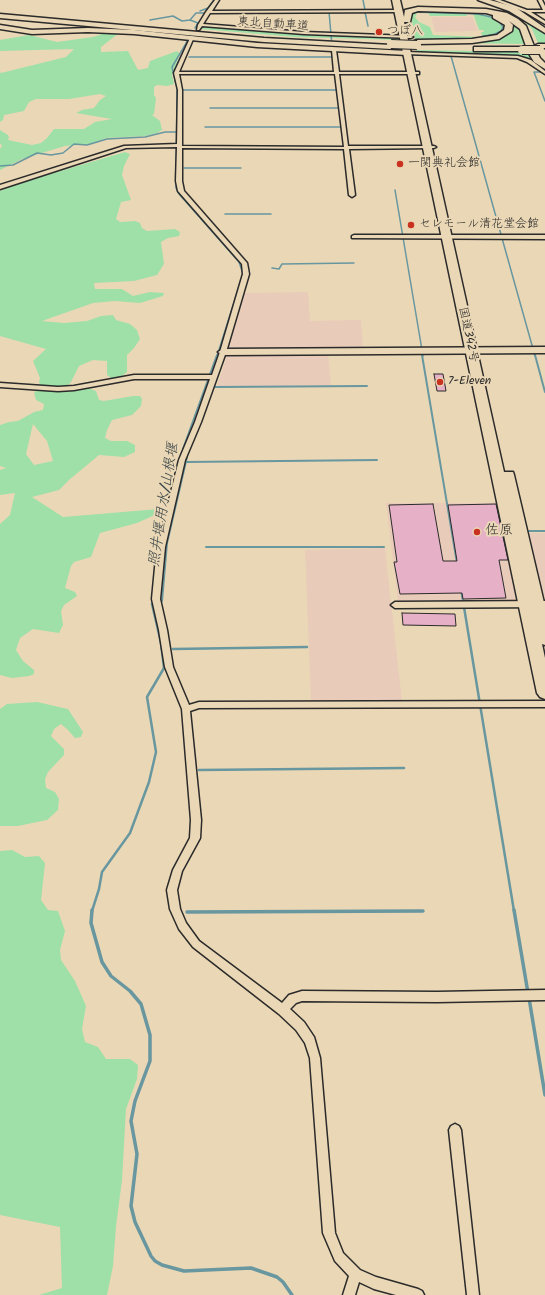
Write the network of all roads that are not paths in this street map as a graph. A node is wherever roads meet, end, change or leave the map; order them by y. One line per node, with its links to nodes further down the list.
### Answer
1 (217, 0): 10 (street)
2 (540, 0): 6 (street)
3 (489, 1): 9 (street); 15 (highway); 22 (highway)
4 (399, 4): 5 (highway); 10 (street); 12 (highway, 国道342号); 18 (highway, 国道342号)
5 (435, 9): 8 (highway); 12 (highway)
6 (545, 10): 9 (street)
7 (0, 11): 17 (highway, 東北自動車道)
8 (469, 11): 18 (highway); 23 (highway)
9 (526, 11): 13 (street)
10 (208, 12): 18 (street)
11 (0, 16): 17 (highway, 東北自動車道)
12 (407, 20): 18 (highway, 国道342号)
13 (545, 23)
14 (0, 27): 16 (street)
15 (545, 31)
16 (192, 38): 21 (street); 24 (street)
17 (391, 44): 18 (highway, 東北自動車道)
18 (412, 45): 19 (highway, 東北自動車道); 19 (highway, 東北自動車道); 21 (street); 26 (highway, 国道342号); 27 (street)
19 (522, 48): 20 (highway, bridge)
20 (542, 48)
21 (334, 50): 25 (street)
22 (545, 63)
23 (545, 67)
24 (176, 73): 25 (street); 28 (street)
25 (337, 73): 26 (street); 30 (street)
26 (414, 73): 29 (highway, 国道342号)
27 (545, 73)
28 (179, 146): 30 (street); 31 (street); 38 (street)
29 (431, 147): 30 (street); 33 (highway, 国道342号)
30 (345, 148): 32 (street)
31 (0, 187)
32 (352, 195)
33 (451, 237): 34 (street); 35 (street); 36 (highway, 国道342号)
34 (545, 237)
35 (354, 238)
36 (476, 350): 37 (street); 38 (street); 41 (highway, 国道342号)
37 (545, 350)
38 (223, 352): 39 (street)
39 (213, 377): 40 (street); 46 (street)
40 (0, 385)
41 (536, 604): 42 (street); 43 (highway, 国道342号); 44 (highway, 国道342号)
42 (395, 605)
43 (545, 639)
44 (545, 693)
45 (545, 704): 46 (street)
46 (186, 709): 48 (street)
47 (545, 995): 48 (street)
48 (283, 1010): 50 (street)
49 (455, 1130): 53 (street)
50 (356, 1274): 51 (street); 52 (street)
51 (349, 1295)
52 (418, 1295)
53 (473, 1295)

